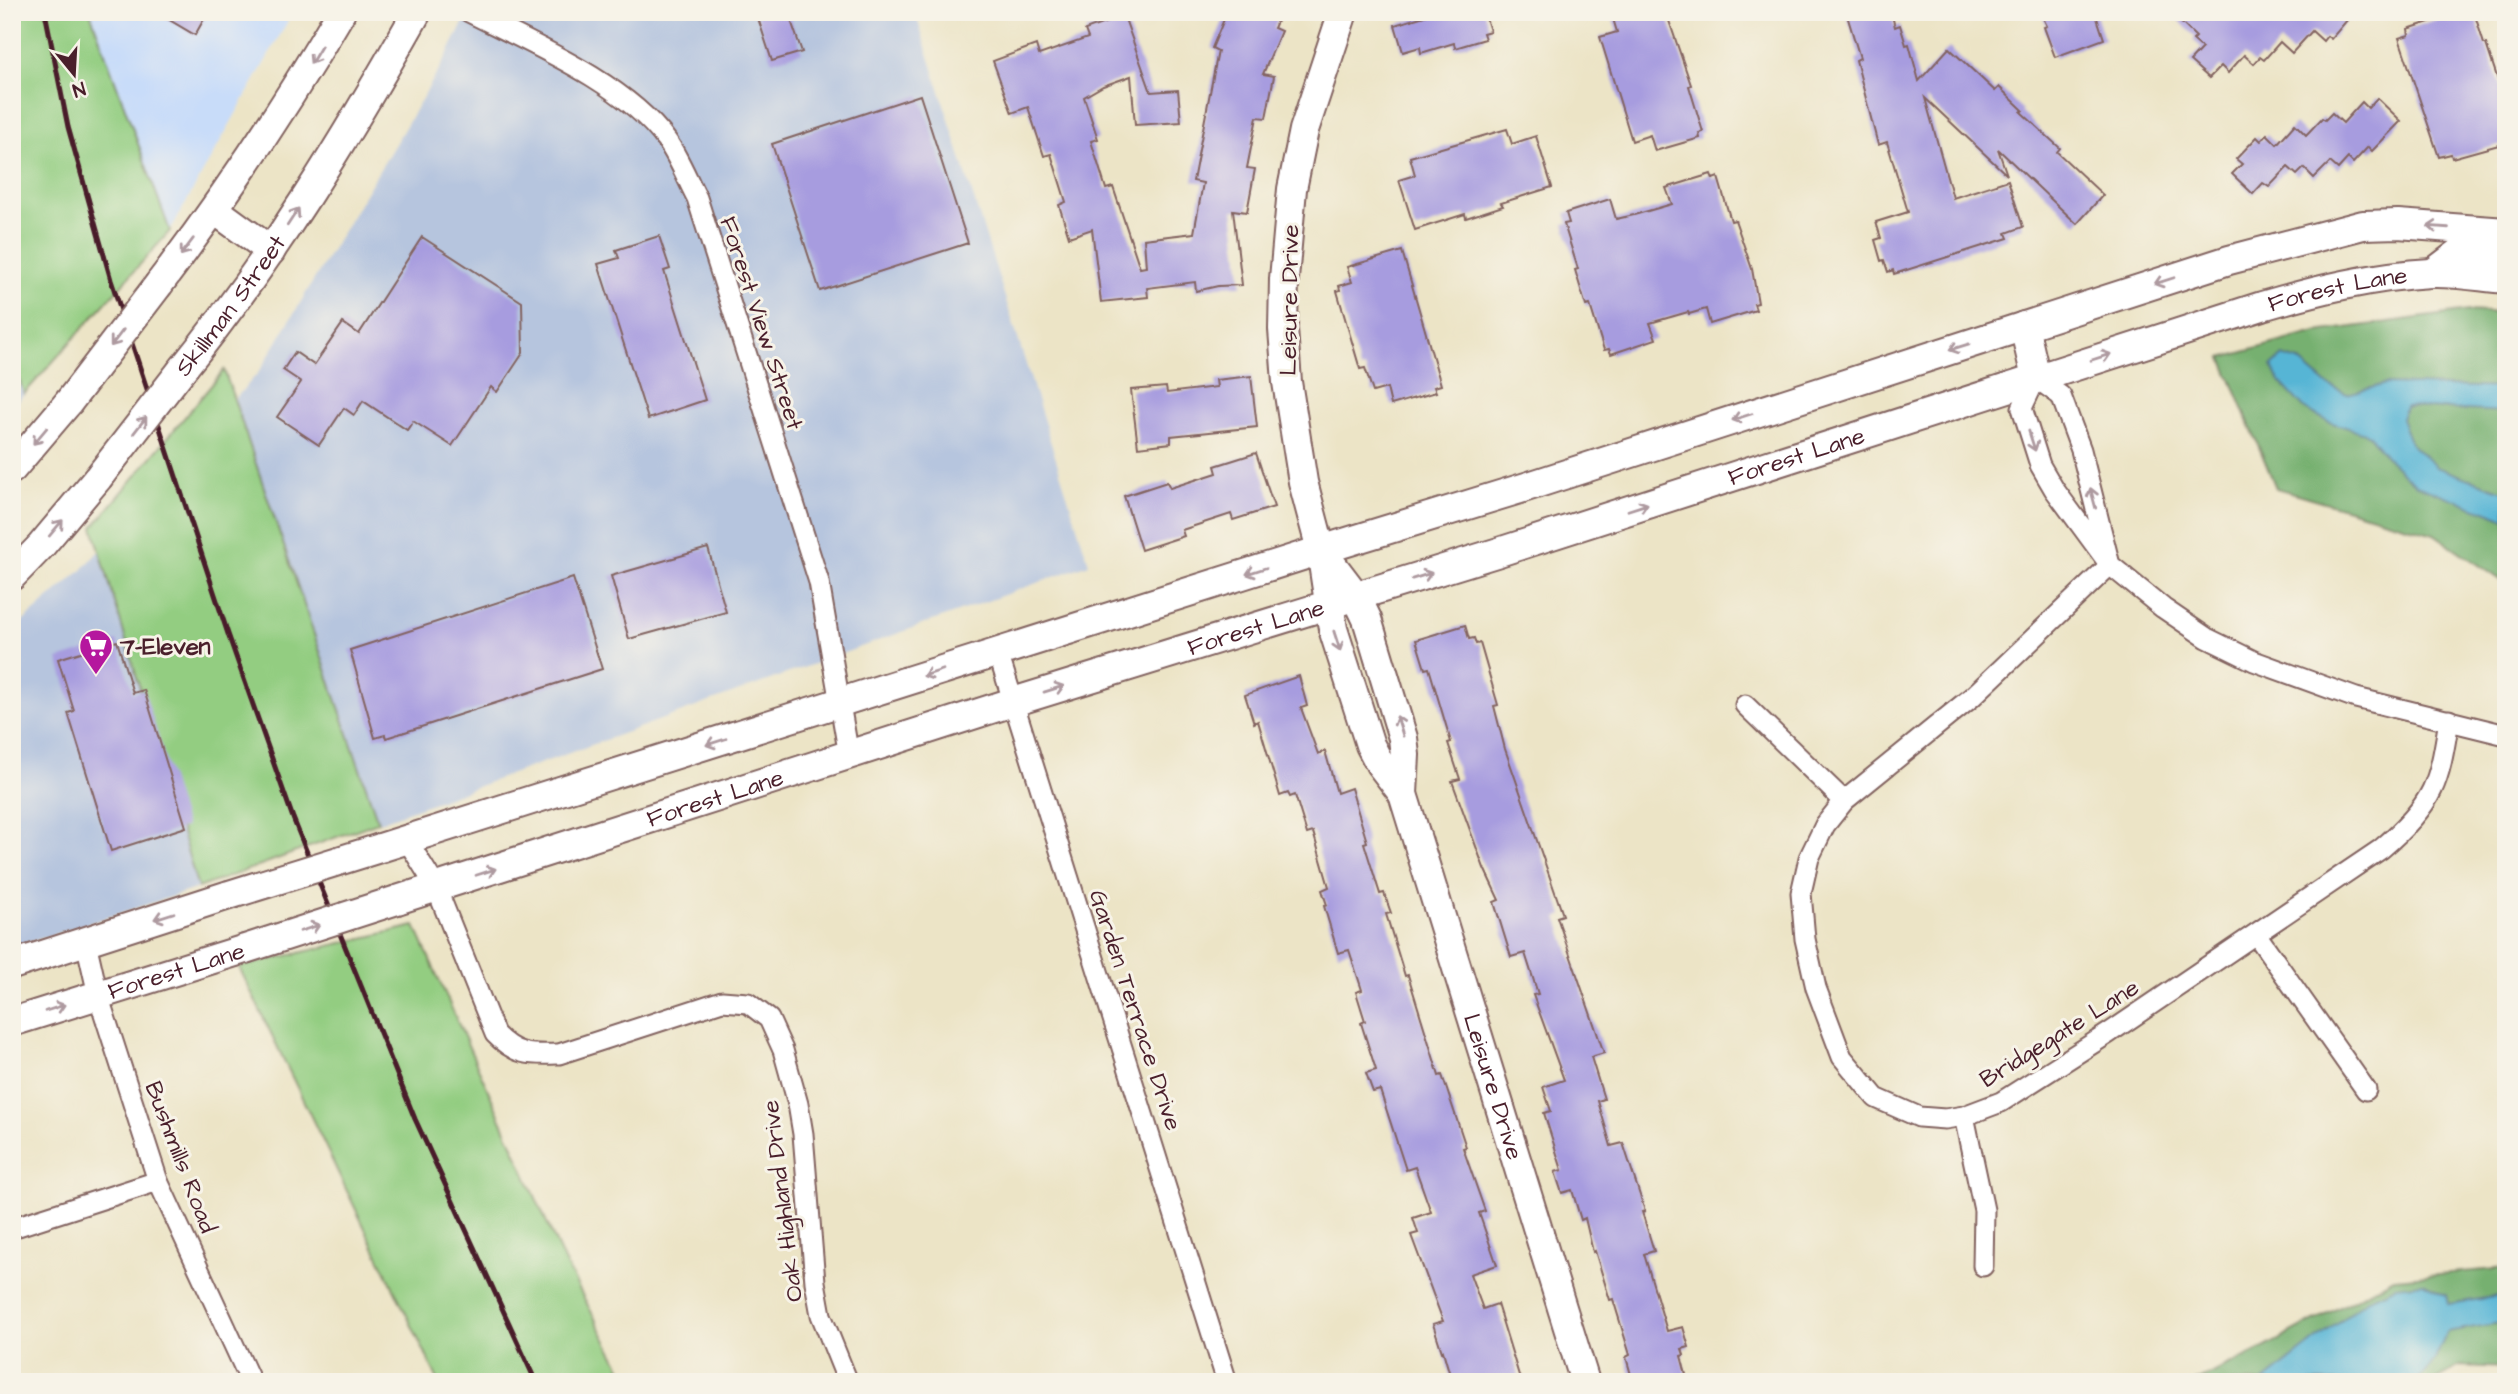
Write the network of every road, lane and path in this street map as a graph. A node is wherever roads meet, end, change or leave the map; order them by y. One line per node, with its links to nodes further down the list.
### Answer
1 (341, 12): 5 (main road, one-way to 5)
2 (417, 12): 7 (main road, Skillman Street, one-way to 2)
3 (469, 12): 21 (street, Forest View Street)
4 (1343, 12): 14 (main road, Leisure Drive)
5 (215, 210): 7 (main road); 13 (main road, one-way to 13, bridge)
6 (2506, 232): 11 (main road, one-way to 11)
7 (271, 251): 16 (main road, Skillman Street, one-way to 7, bridge)
8 (2506, 257): 9 (main road)
9 (2434, 273): 10 (main road, Forest Lane); 12 (main road, Forest Lane, one-way to 9)
10 (2506, 279)
11 (2024, 326): 12 (main road); 14 (main road, one-way to 14)
12 (2036, 378): 15 (street, one-way to 12); 15 (street, one-way to 15); 17 (main road, Forest Lane, one-way to 12)
13 (12, 469)
14 (1321, 550): 17 (main road, Leisure Drive); 18 (main road, Leisure Drive); 19 (main road, one-way to 19)
15 (2110, 565): 23 (street); 27 (street, Bridgegate Lane)
16 (12, 576)
17 (1356, 596): 18 (main road, Forest Lane); 26 (main road, Leisure Drive, one-way to 17)
18 (1328, 605): 20 (main road, Forest Lane, one-way to 18); 26 (main road, Leisure Drive, one-way to 26)
19 (998, 653): 20 (street, Garden Terrace Drive); 21 (main road, one-way to 21)
20 (1013, 702): 25 (main road, Forest Lane); 42 (street, Garden Terrace Drive)
21 (839, 703): 25 (street, Forest View Street); 28 (main road, one-way to 28)
22 (1745, 705): 27 (street)
23 (2449, 720): 24 (street); 30 (street, Bridgegate Lane)
24 (2506, 735)
25 (849, 756): 29 (main road, Forest Lane, one-way to 25)
26 (1403, 794): 43 (main road, Leisure Drive)
27 (1844, 801): 36 (street, Bridgegate Lane)
28 (394, 844): 29 (street, Oak Highland Drive); 31 (main road, one-way to 31, bridge)
29 (436, 887): 33 (main road, Forest Lane, one-way to 29, bridge); 41 (street, Oak Highland Drive)
30 (2256, 934): 35 (street); 36 (street, Bridgegate Lane)
31 (86, 942): 32 (main road); 33 (street, Bushmills Road)
32 (12, 965)
33 (98, 995): 34 (main road, Forest Lane, one-way to 33); 37 (street, Bushmills Road)
34 (12, 1022)
35 (2366, 1090)
36 (1964, 1116): 39 (street)
37 (158, 1181): 38 (street); 40 (street, Bushmills Road)
38 (12, 1228)
39 (1983, 1266)
40 (251, 1382)
41 (848, 1382)
42 (1227, 1382)
43 (1585, 1382)

